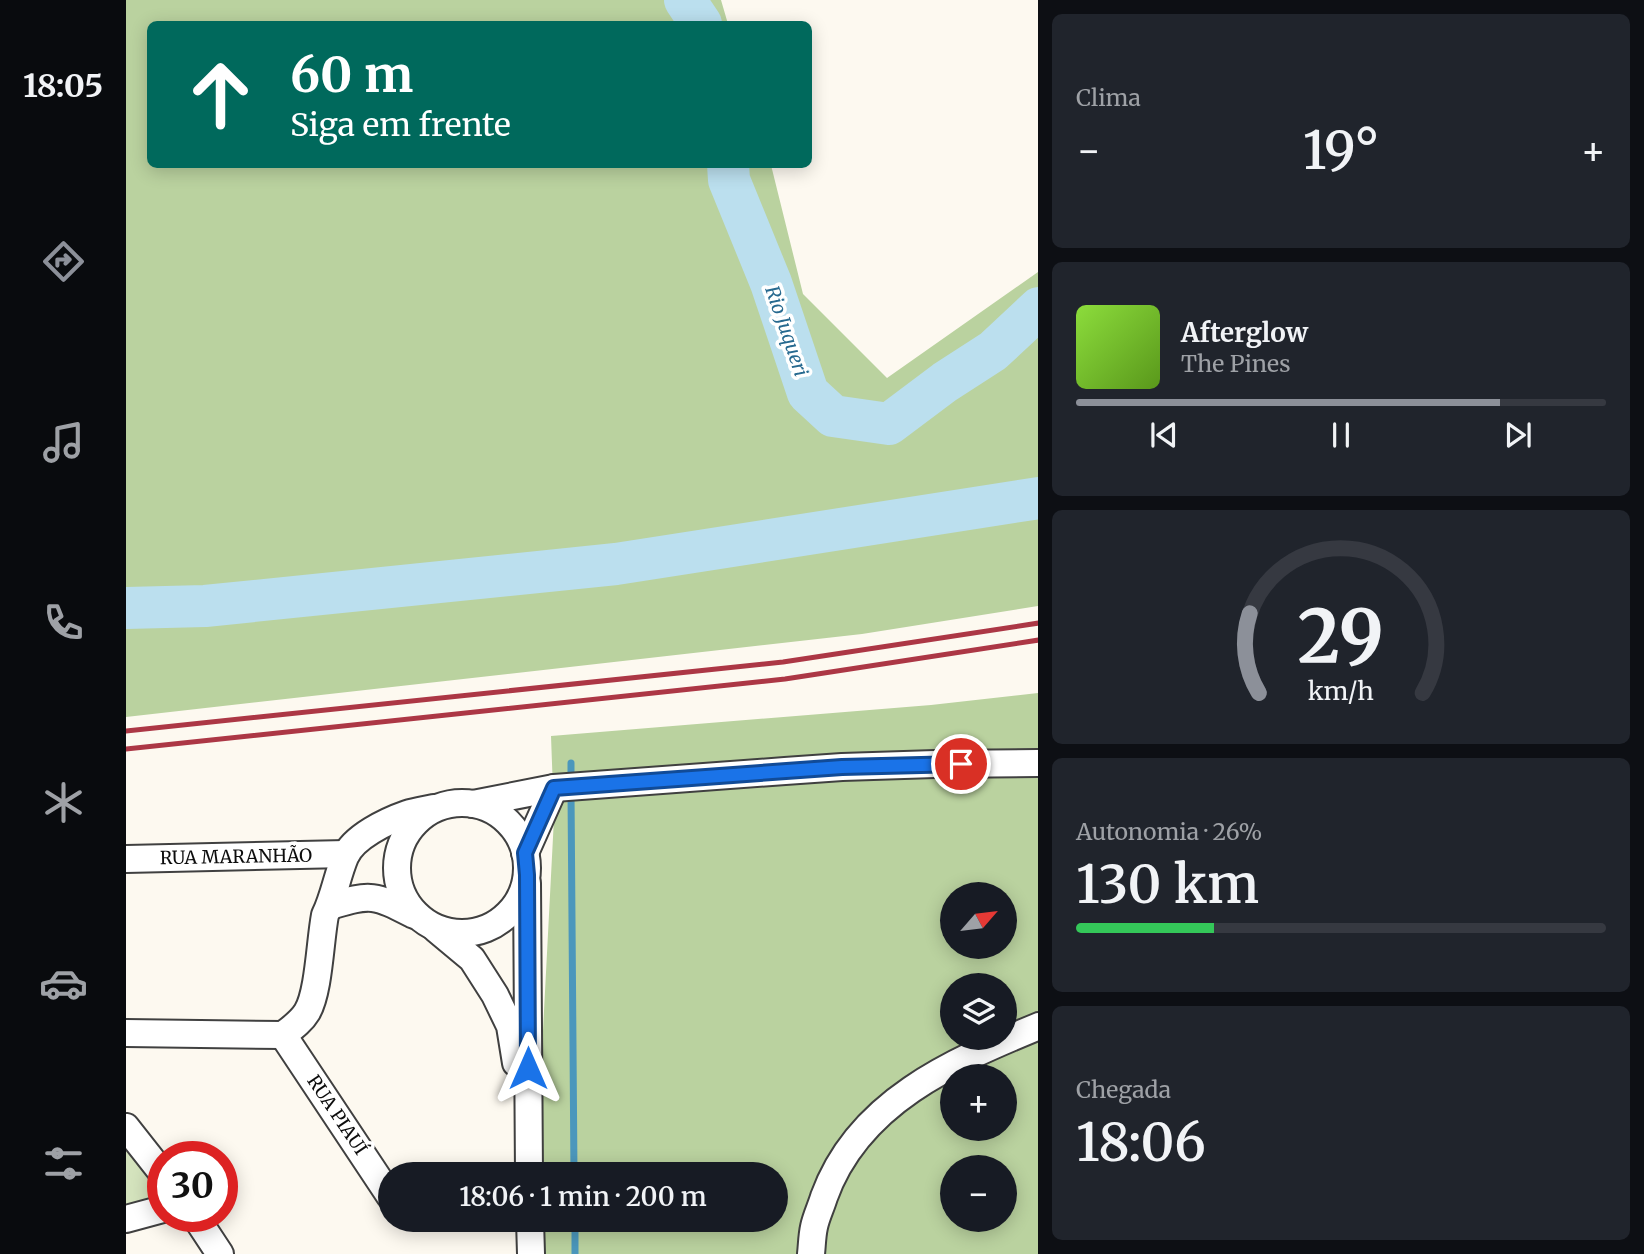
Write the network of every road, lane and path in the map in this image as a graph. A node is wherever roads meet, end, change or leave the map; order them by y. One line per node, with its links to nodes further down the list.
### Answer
1 (1038, 763): 2 (street)
2 (554, 788): 3 (street); 7 (street)
3 (473, 804): 4 (street); 7 (street)
4 (434, 808): 5 (street); 9 (street)
5 (346, 854): 6 (street, RUA MARANHÃO); 8 (street)
6 (126, 859)
7 (526, 864): 9 (street); 14 (street)
8 (330, 906): 9 (street); 12 (street)
9 (426, 922): 14 (street)
10 (1038, 1026): 24 (street)
11 (126, 1033): 12 (street)
12 (283, 1035): 17 (street, RUA PIAUÍ)
13 (126, 1127): 15 (street)
14 (529, 1148): 16 (street)
15 (147, 1154)
16 (529, 1162)
17 (378, 1178)
18 (147, 1213): 19 (street)
19 (126, 1219)
20 (206, 1232): 22 (street)
21 (530, 1232): 23 (street)
22 (220, 1254)
23 (531, 1254)
24 (811, 1254)

